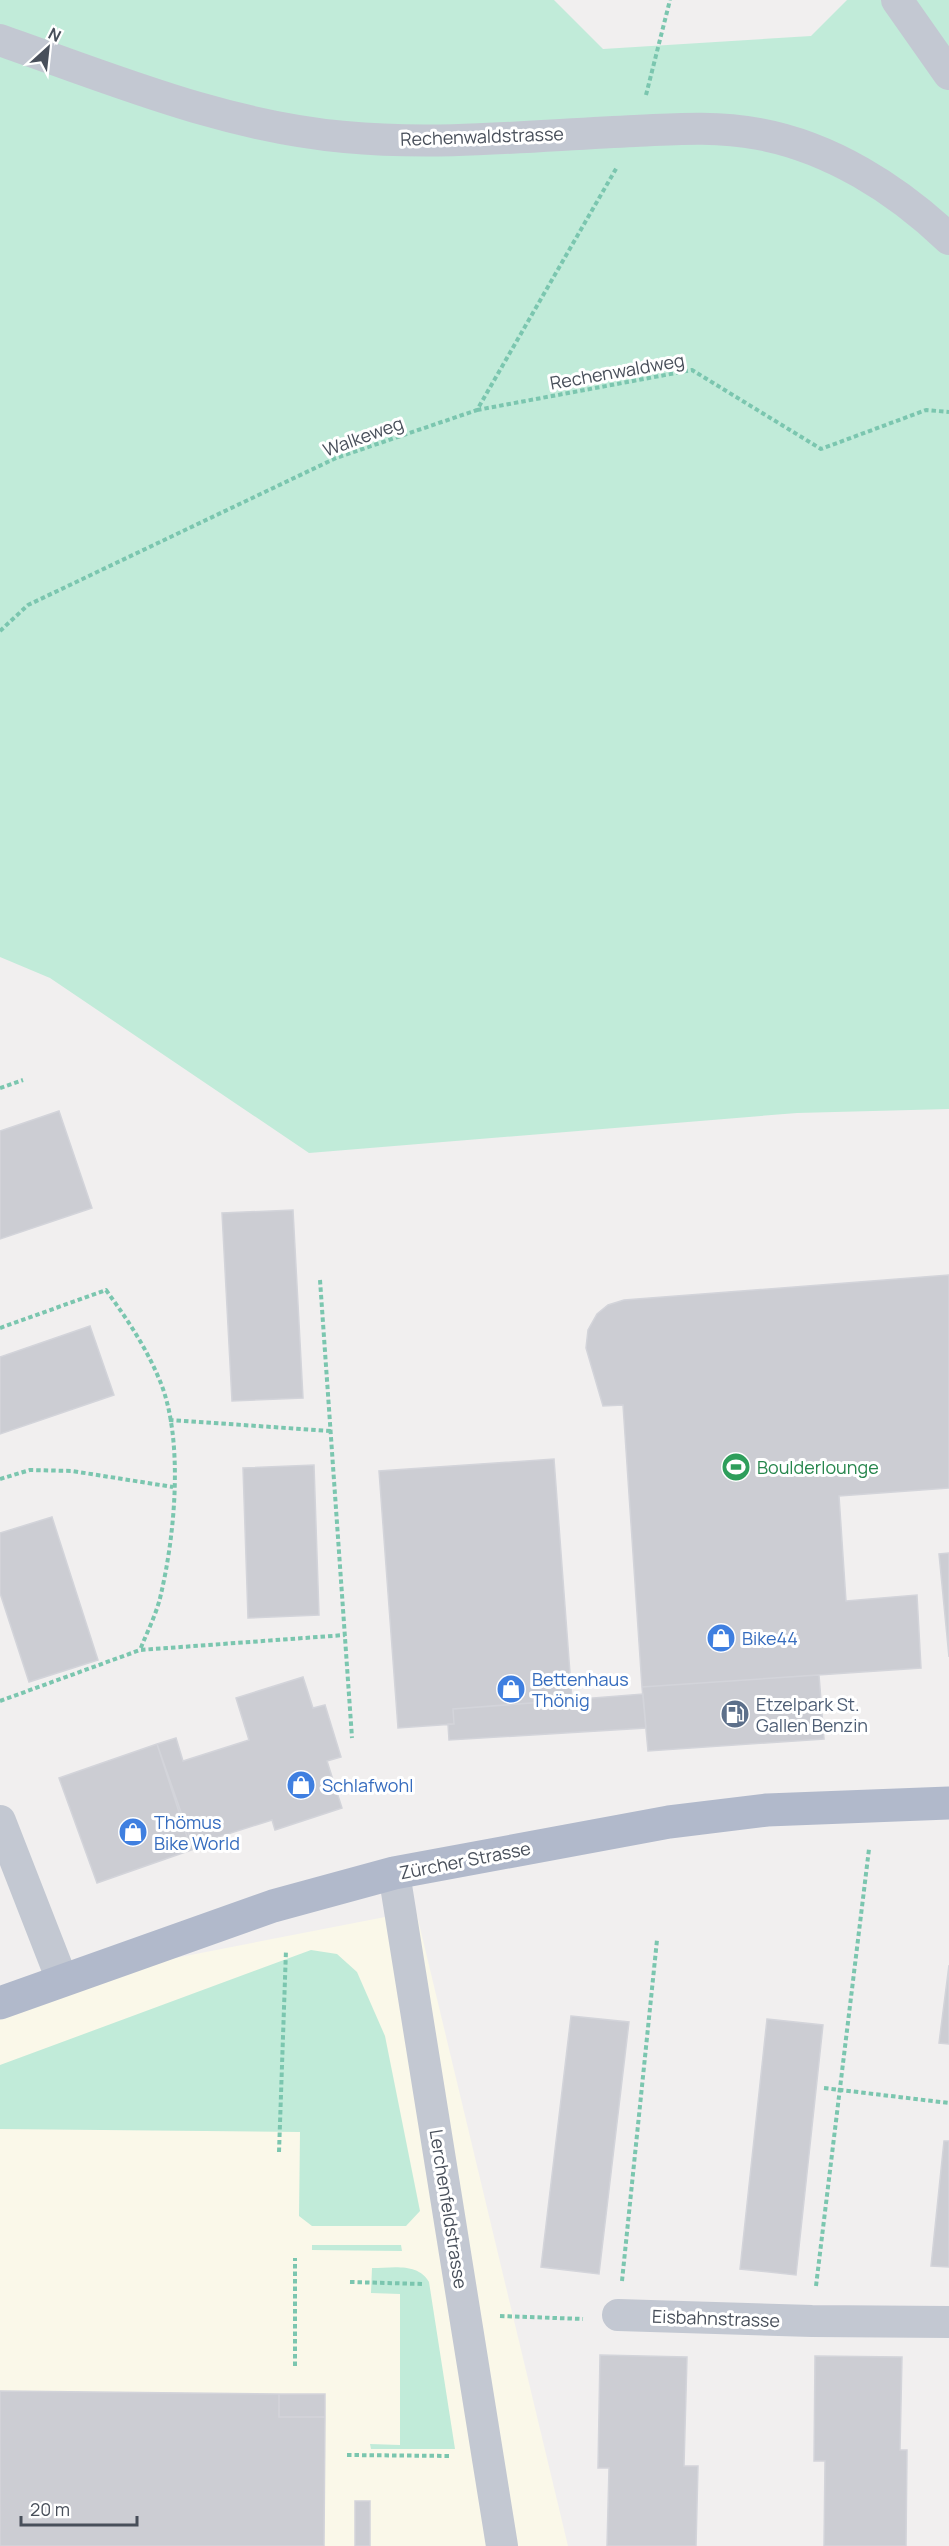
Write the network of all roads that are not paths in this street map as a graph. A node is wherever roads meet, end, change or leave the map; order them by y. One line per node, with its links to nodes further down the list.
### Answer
1 (897, 0): 3 (street)
2 (0, 40): 4 (street, Rechenwaldstrasse)
3 (949, 74)
4 (949, 238)
5 (949, 1803): 7 (main road, Zürcher Strasse)
6 (0, 1821): 8 (street)
7 (394, 1873): 8 (main road, Zürcher Strasse); 12 (street, Lerchenfeldstrasse)
8 (62, 1980): 9 (main road, Zürcher Strasse)
9 (0, 2003)
10 (618, 2315): 11 (street, Eisbahnstrasse)
11 (949, 2322)
12 (502, 2546)

